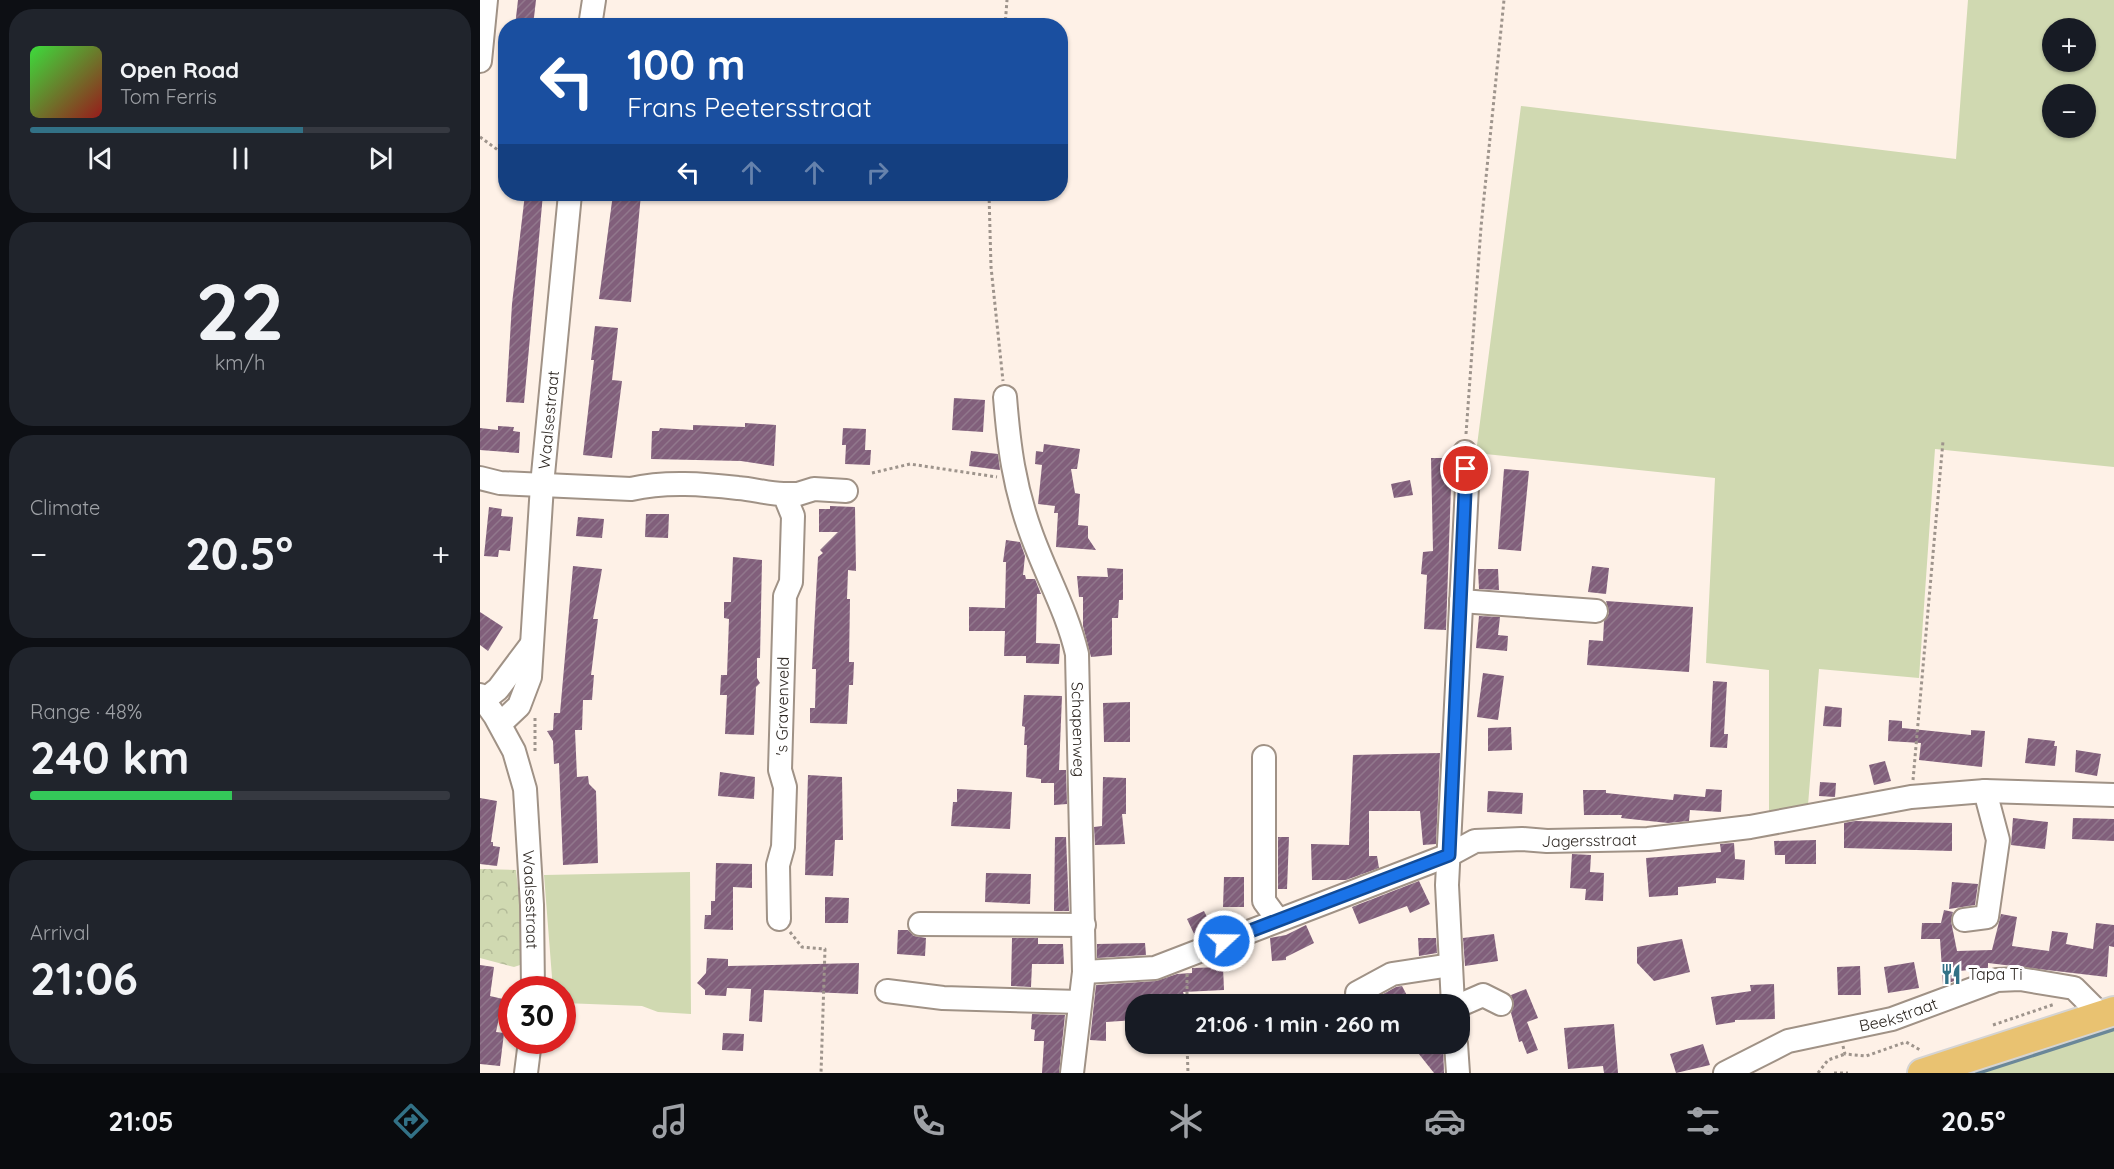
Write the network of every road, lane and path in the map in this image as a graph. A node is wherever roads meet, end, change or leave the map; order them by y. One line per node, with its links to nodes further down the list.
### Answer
1 (486, 0): 7 (street)
2 (594, 0): 5 (street)
3 (1007, 0): 6 (path)
4 (1504, 0): 14 (path)
5 (591, 18)
6 (1006, 18)
7 (480, 61)
8 (480, 137): 9 (path)
9 (498, 150)
10 (569, 201): 18 (street, Waalsestraat)
11 (989, 201): 12 (path)
12 (1005, 397): 17 (street, Schapenweg)
13 (1943, 441): 29 (path)
14 (1465, 452): 21 (street)
15 (872, 473): 17 (path)
16 (480, 477): 18 (street)
17 (1014, 480): 35 (street, Schapenweg)
18 (542, 485): 20 (street); 23 (street, Waalsestraat)
19 (846, 491): 20 (street)
20 (784, 494): 31 (street, 's Gravenveld)
21 (1461, 601): 22 (street); 30 (street)
22 (1596, 612)
23 (531, 645): 24 (street); 25 (street, Waalsestraat)
24 (482, 698): 25 (street)
25 (500, 724): 39 (street, Waalsestraat)
26 (1264, 758): 32 (street)
27 (1985, 791): 28 (street, Jagersstraat); 29 (street, Jagersstraat); 33 (street)
28 (2114, 795)
29 (1911, 797): 30 (street, Jagersstraat)
30 (1449, 855): 32 (street, Jagersstraat); 37 (street)
31 (779, 919): 56 (path)
32 (1278, 920): 36 (street, Jagersstraat)
33 (1964, 920)
34 (920, 924): 35 (street)
35 (1084, 925): 38 (street, Schapenweg)
36 (1188, 955): 38 (street, Jagersstraat); 42 (path)
37 (1451, 965): 41 (street); 43 (street)
38 (1084, 972): 45 (street, Schapenweg)
39 (533, 976)
40 (887, 991): 45 (street)
41 (1357, 993)
42 (1187, 994)
43 (1452, 994)
44 (1470, 1001): 46 (street)
45 (1080, 1002): 57 (street, Schapenweg)
46 (1501, 1004)
47 (2099, 1007): 48 (path); 49 (street, Beekstraat); 54 (main road)
48 (1985, 1028)
49 (1837, 1031): 53 (path); 60 (street, Beekstraat)
50 (528, 1054): 55 (street)
51 (1187, 1054): 58 (path)
52 (1457, 1054): 59 (street)
53 (1845, 1054): 54 (path); 61 (path)
54 (1928, 1062)
55 (526, 1073)
56 (821, 1073)
57 (1072, 1073)
58 (1188, 1073)
59 (1458, 1073)
60 (1725, 1073)
61 (1818, 1073)
62 (1834, 1073): 63 (path)
63 (1848, 1073)

